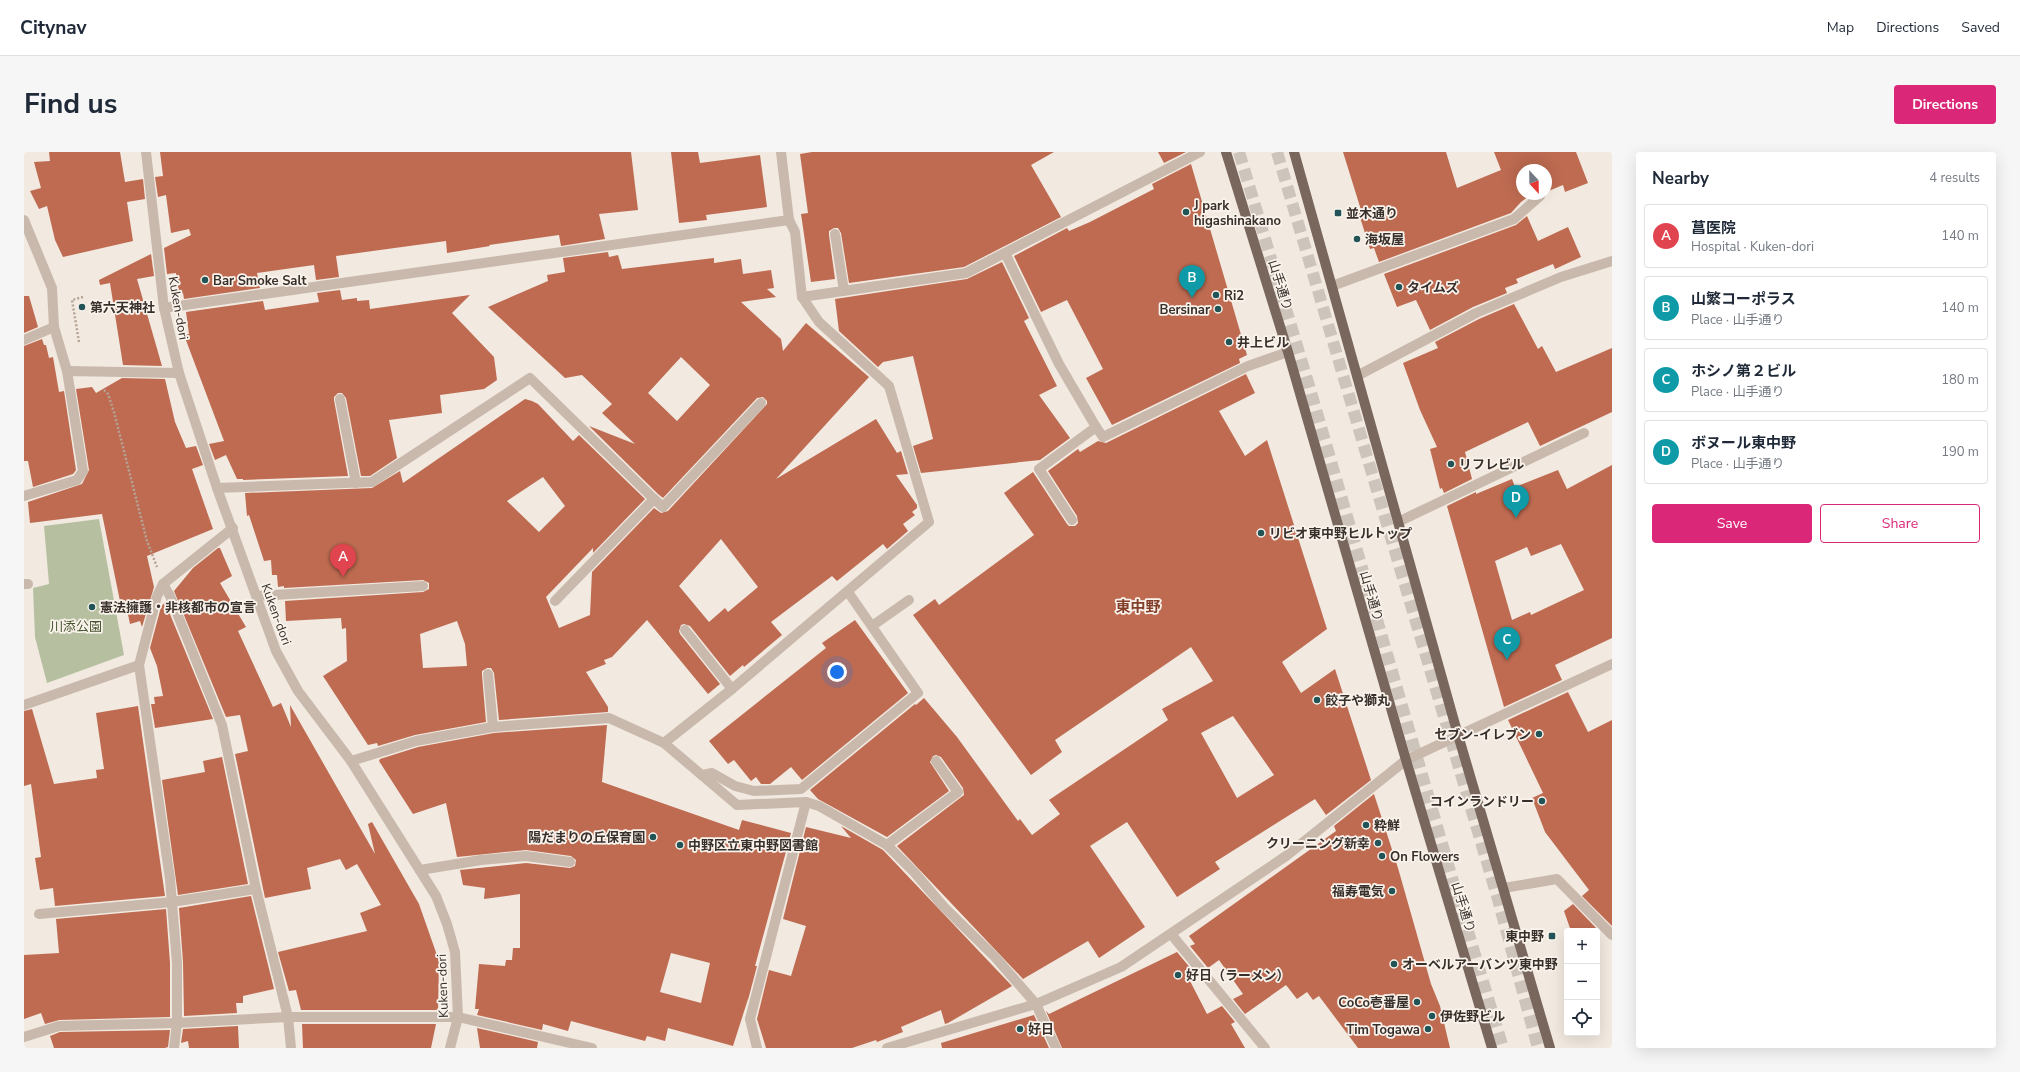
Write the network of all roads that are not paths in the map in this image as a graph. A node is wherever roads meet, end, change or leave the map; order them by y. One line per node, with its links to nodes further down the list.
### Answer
1 (146, 152): 15 (street, Kuken-dori)
2 (781, 152): 8 (street)
3 (1200, 152): 10 (street)
4 (1226, 152): 18 (main road, 山手通り)
5 (1294, 152): 12 (main road)
6 (1535, 200): 12 (street)
7 (24, 220): 16 (street)
8 (789, 220): 14 (street); 15 (street)
9 (836, 234): 13 (street)
10 (1005, 253): 13 (street); 24 (street)
11 (1612, 261): 21 (street)
12 (1332, 286): 21 (main road)
13 (844, 291): 14 (street)
14 (802, 297): 35 (street)
15 (164, 308): 20 (street, Kuken-dori)
16 (54, 327): 17 (street); 19 (street)
17 (24, 340)
18 (1288, 352): 24 (street); 49 (main road, 山手通り)
19 (67, 371): 20 (street); 28 (street)
20 (179, 373): 27 (street, Kuken-dori)
21 (1357, 376): 31 (main road)
22 (340, 399): 26 (street)
23 (761, 403): 29 (street)
24 (1096, 427): 30 (street)
25 (1584, 433): 31 (street)
26 (356, 483): 27 (street); 29 (street)
27 (217, 488): 32 (street, Kuken-dori)
28 (24, 496)
29 (654, 499): 38 (street)
30 (1072, 520)
31 (1398, 522): 47 (main road)
32 (233, 528): 33 (street); 36 (street, Kuken-dori)
33 (164, 584): 42 (street); 57 (street)
34 (424, 586): 36 (street)
35 (848, 592): 39 (street); 44 (street)
36 (257, 596): 51 (street, Kuken-dori)
37 (909, 600): 39 (street)
38 (555, 601)
39 (872, 626): 52 (street)
40 (685, 630): 44 (street)
41 (1612, 664): 47 (street)
42 (139, 665): 45 (street); 59 (street)
43 (488, 674): 46 (street)
44 (732, 689): 48 (street)
45 (24, 705)
46 (493, 727): 48 (street); 51 (street)
47 (1458, 735): 49 (street); 58 (main road)
48 (664, 742): 52 (street)
49 (1406, 760): 61 (street); 76 (main road, 山手通り)
50 (936, 761): 54 (street)
51 (351, 762): 56 (street, Kuken-dori)
52 (702, 776): 53 (street)
53 (806, 802): 54 (street); 72 (street)
54 (887, 845): 63 (street)
55 (570, 862): 56 (street)
56 (420, 870): 64 (street, Kuken-dori)
57 (256, 888): 59 (street); 65 (street)
58 (1504, 888): 62 (street); 77 (main road)
59 (172, 902): 60 (street); 66 (street)
60 (39, 914)
61 (1171, 934): 63 (street); 75 (street)
62 (1612, 935)
63 (1036, 1004): 73 (street); 74 (street)
64 (458, 1016): 65 (street); 70 (street, Kuken-dori); 71 (street)
65 (288, 1017): 66 (street); 69 (street)
66 (177, 1023): 67 (street); 68 (street)
67 (24, 1037)
68 (174, 1048)
69 (291, 1048)
70 (450, 1048)
71 (592, 1048)
72 (757, 1048)
73 (887, 1048)
74 (1056, 1048)
75 (1265, 1048)
76 (1492, 1048)
77 (1550, 1048)

